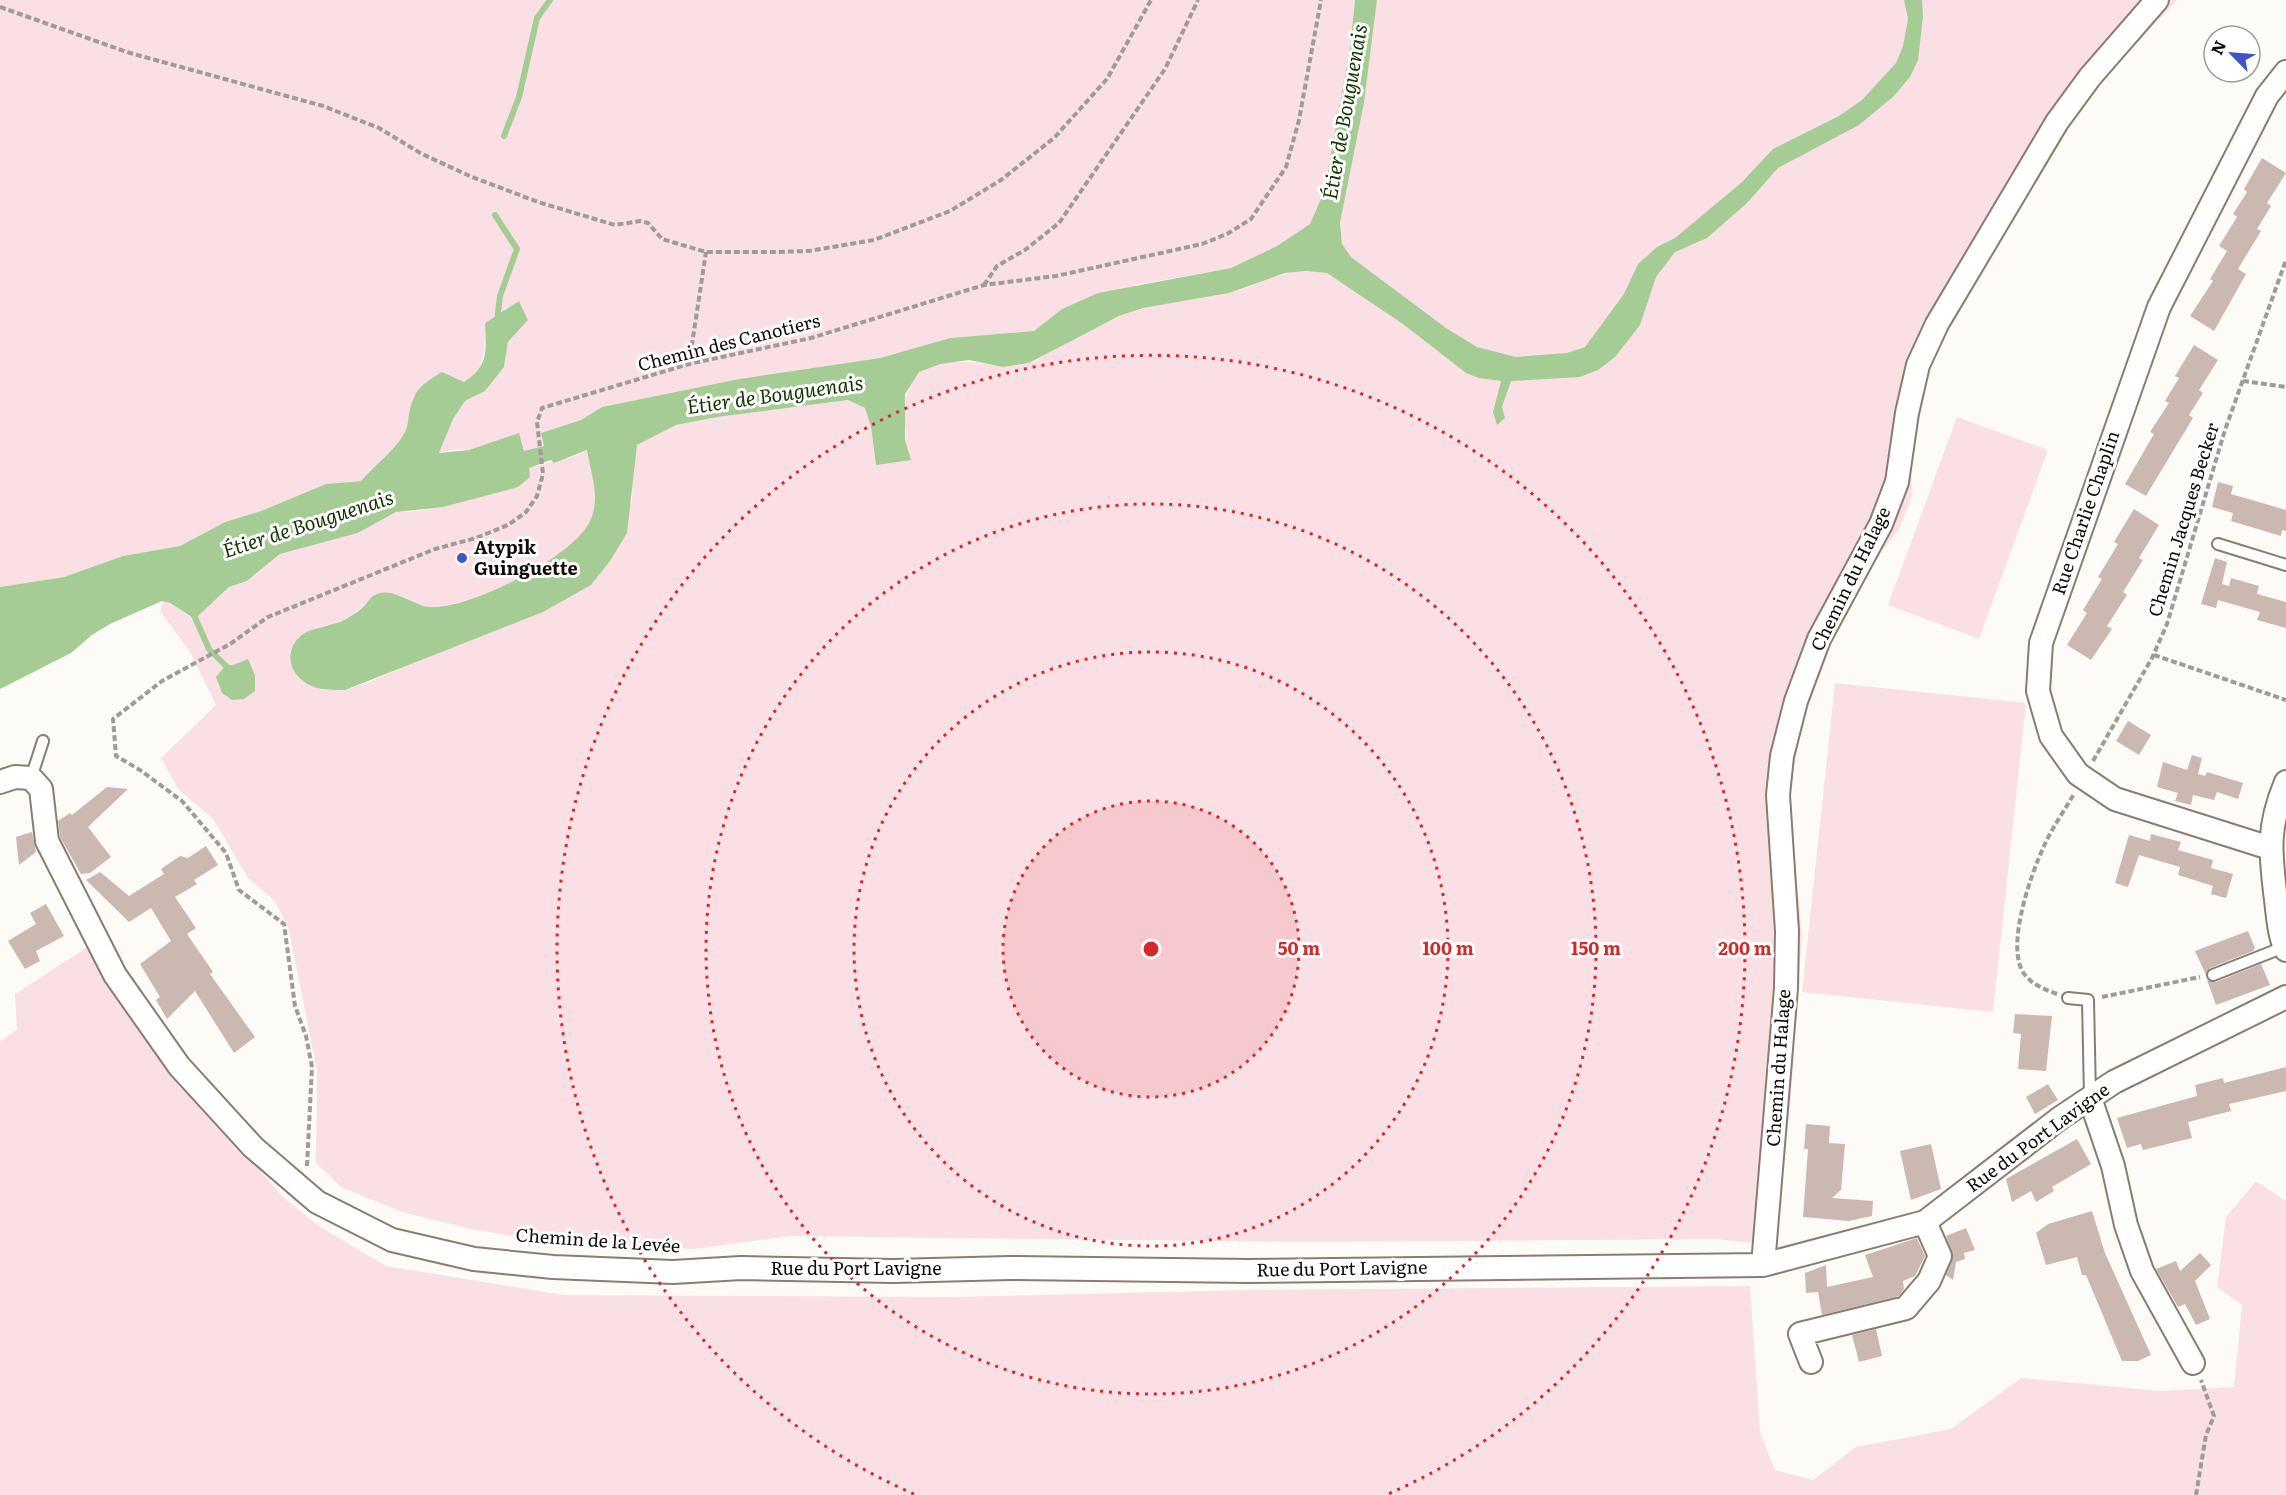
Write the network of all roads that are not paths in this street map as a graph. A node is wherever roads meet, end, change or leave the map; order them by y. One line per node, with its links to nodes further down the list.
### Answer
1 (2157, 0): 16 (street, Chemin du Halage)
2 (2286, 72): 9 (street, Rue Charlie Chaplin)
3 (2218, 544): 4 (lane)
4 (2286, 565)
5 (43, 741): 6 (lane)
6 (31, 778): 7 (street); 16 (street, Rue du Port Lavigne)
7 (0, 782)
8 (2286, 782): 9 (street)
9 (2270, 848): 10 (street)
10 (2285, 949): 11 (lane)
11 (2213, 975)
12 (2286, 997): 14 (street, Rue du Port Lavigne)
13 (2068, 998): 14 (lane)
14 (2090, 1098): 15 (street, Rue du Port Lavigne); 18 (street)
15 (1924, 1222): 16 (street, Rue du Port Lavigne); 17 (street)
16 (1763, 1265)
17 (1811, 1362)
18 (2193, 1363)

